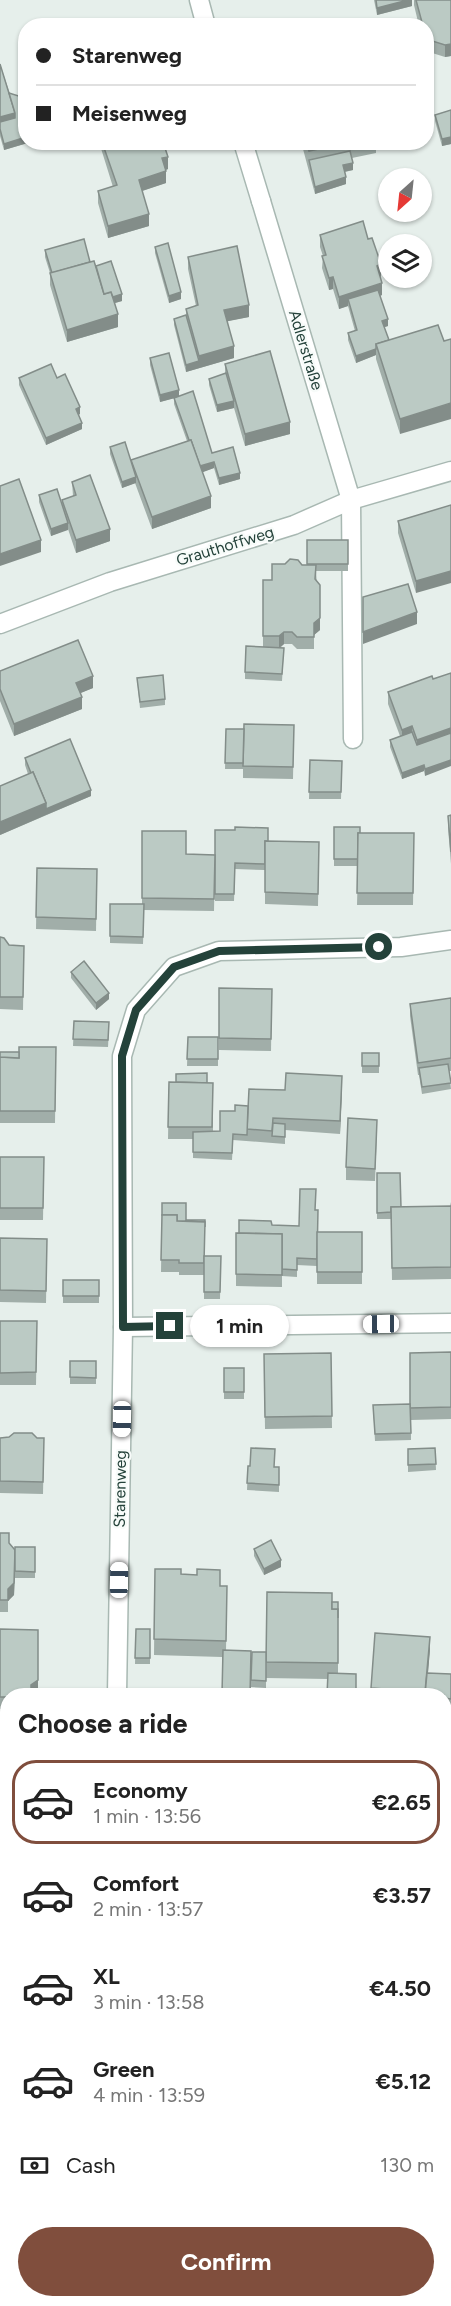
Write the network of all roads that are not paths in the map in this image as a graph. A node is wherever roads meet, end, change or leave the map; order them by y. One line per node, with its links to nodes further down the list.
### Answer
1 (198, 0): 2 (street)
2 (204, 18)
3 (245, 150): 5 (street, Adlerstraße)
4 (451, 471): 5 (street, Grauthoffweg)
5 (351, 500): 6 (street, Grauthoffweg); 7 (street, Adlerstraße)
6 (0, 624)
7 (352, 739)
8 (451, 940): 10 (street, Starenweg)
9 (451, 1323): 10 (street)
10 (123, 1327): 11 (street, Starenweg)
11 (117, 1688)

